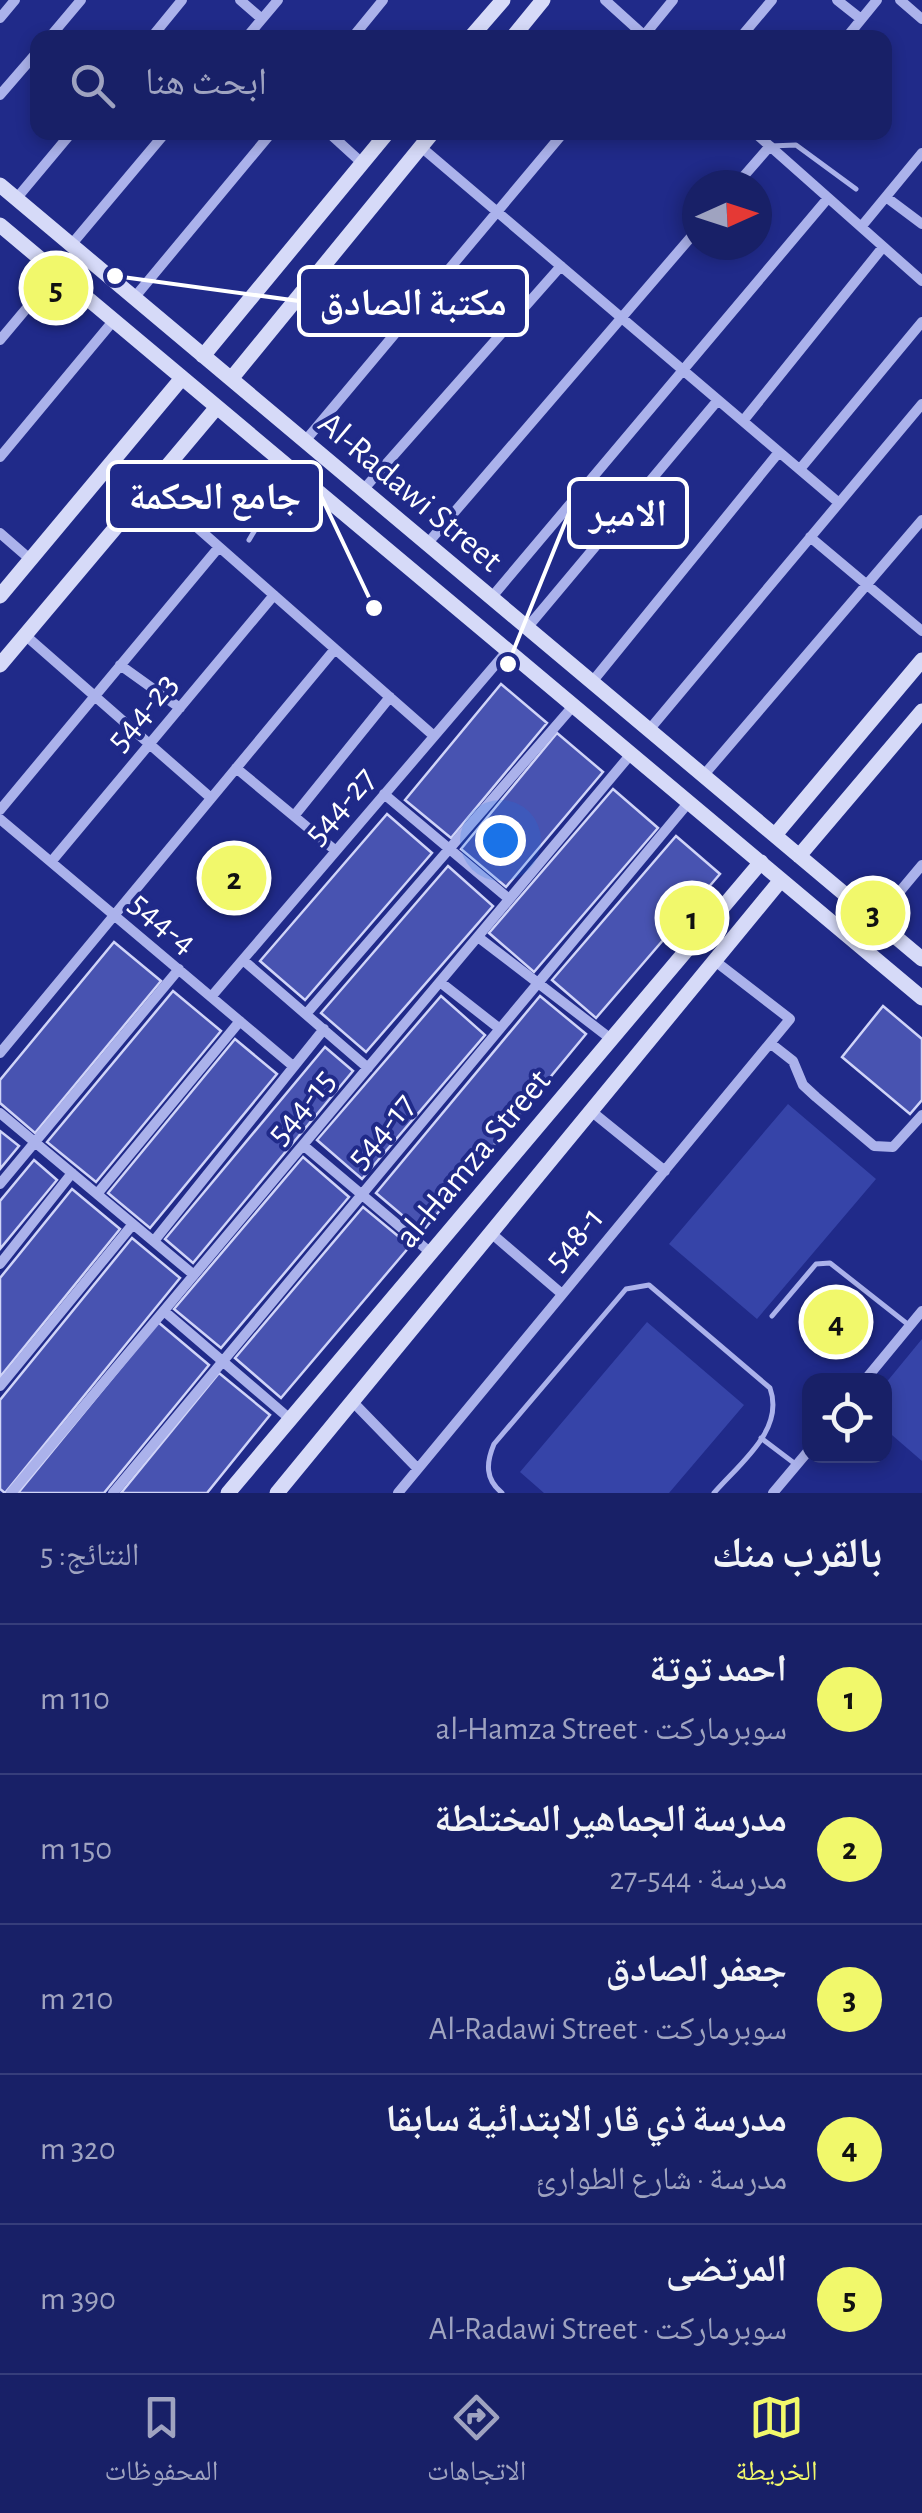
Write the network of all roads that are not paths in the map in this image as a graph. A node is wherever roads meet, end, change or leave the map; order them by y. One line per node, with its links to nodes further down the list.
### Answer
1 (15, 0): 15 (street)
2 (80, 0): 19 (street)
3 (182, 0): 20 (street)
4 (240, 0): 16 (street)
5 (278, 0): 16 (street)
6 (383, 0): 22 (street)
7 (544, 0): 25 (street)
8 (605, 0): 26 (street)
9 (673, 0): 27 (street)
10 (772, 0): 28 (street)
11 (837, 0): 18 (street)
12 (877, 0): 18 (street)
13 (900, 0): 17 (street)
14 (500, 4): 23 (street); 24 (street)
15 (0, 18)
16 (262, 18): 21 (street)
17 (922, 19)
18 (861, 20): 29 (street)
19 (56, 30)
20 (158, 30)
21 (252, 30)
22 (359, 30)
23 (477, 30)
24 (515, 30)
25 (518, 30)
26 (637, 30)
27 (649, 30)
28 (747, 30)
29 (853, 30)
30 (30, 60): 31 (street)
31 (0, 95)
32 (65, 140): 50 (street)
33 (159, 140): 55 (street)
34 (265, 140): 61 (street)
35 (337, 140): 44 (street)
36 (381, 140): 44 (street)
37 (427, 140): 42 (street)
38 (558, 140): 51 (street)
39 (762, 140): 45 (street)
40 (765, 140): 49 (street)
41 (772, 140): 47 (lane)
42 (421, 147): 51 (street); 69 (street)
43 (922, 154): 48 (street)
44 (362, 163): 66 (street)
45 (745, 170)
46 (0, 185): 50 (street, Al-Radawi Street)
47 (856, 190)
48 (886, 196): 52 (street); 54 (street)
49 (828, 198): 54 (street); 67 (street)
50 (16, 199): 55 (street, Al-Radawi Street)
51 (499, 213): 58 (street); 74 (street)
52 (922, 224)
53 (0, 225): 59 (street, Al-Radawi Street)
54 (861, 227): 57 (street)
55 (71, 245): 61 (street, Al-Radawi Street)
56 (682, 247): 62 (street)
57 (884, 247): 60 (street); 73 (street)
58 (561, 266): 62 (street); 80 (street)
59 (57, 272): 63 (street, Al-Radawi Street); 65 (street)
60 (922, 281)
61 (134, 298): 66 (street, Al-Radawi Street)
62 (621, 317): 67 (street); 86 (street)
63 (114, 320): 68 (street, Al-Radawi Street); 76 (street)
64 (922, 322): 78 (street)
65 (0, 340)
66 (203, 356): 69 (street, Al-Radawi Street)
67 (683, 370): 70 (street); 90 (street)
68 (182, 378): 72 (street, Al-Radawi Street); 88 (street)
69 (231, 380): 74 (street, Al-Radawi Street)
70 (718, 400): 73 (street); 94 (street)
71 (922, 404): 81 (street)
72 (217, 407): 77 (street, Al-Radawi Street); 79 (street)
73 (743, 421): 75 (street)
74 (305, 441): 80 (street, Al-Radawi Street)
75 (779, 452): 78 (street); 102 (street)
76 (0, 457)
77 (291, 468): 85 (lane); 93 (street, Al-Radawi Street)
78 (800, 469): 81 (street)
79 (150, 486): 87 (street); 96 (street)
80 (362, 490): 86 (street, Al-Radawi Street)
81 (839, 503): 84 (street)
82 (922, 520): 89 (street)
83 (0, 533): 88 (street)
84 (810, 538): 89 (street); 108 (street)
85 (249, 540)
86 (427, 544): 90 (street, Al-Radawi Street)
87 (218, 546): 91 (street); 101 (street)
88 (31, 560): 92 (street)
89 (866, 585): 95 (street); 113 (street)
90 (487, 594): 93 (street); 94 (street, Al-Radawi Street)
91 (274, 595): 97 (street); 106 (street, 544-23)
92 (0, 596)
93 (464, 613): 98 (street, Al-Radawi Street)
94 (527, 628): 102 (street, Al-Radawi Street)
95 (922, 631)
96 (25, 636): 100 (street); 103 (street)
97 (334, 649): 104 (street); 112 (street)
98 (508, 650): 105 (street, Al-Radawi Street); 109 (street, 544-27)
99 (922, 660): 120 (street)
100 (0, 665)
101 (120, 666): 103 (street); 106 (street)
102 (592, 682): 108 (street, Al-Radawi Street)
103 (94, 696): 110 (street); 117 (street)
104 (390, 698): 109 (street); 118 (street)
105 (574, 705): 111 (street, Al-Radawi Street); 121 (street)
106 (180, 708): 110 (street, 544-23)
107 (922, 711): 123 (street)
108 (649, 730): 113 (street, Al-Radawi Street)
109 (434, 736): 114 (street, 544-27)
110 (150, 744): 115 (street); 124 (street, 544-23)
111 (631, 754): 116 (street, Al-Radawi Street); 128 (street, 544-15)
112 (236, 768): 115 (street); 118 (street)
113 (703, 776): 120 (street, Al-Radawi Street)
114 (384, 794): 121 (street); 122 (street, 544-27)
115 (211, 798): 129 (street)
116 (689, 802): 125 (street, Al-Radawi Street); 137 (street, 544-17)
117 (0, 810)
118 (294, 816): 122 (street)
119 (0, 819): 124 (street, 544-4)
120 (775, 835): 123 (street, Al-Radawi Street)
121 (449, 849): 128 (street); 140 (street)
122 (336, 851): 133 (street, 544-27)
123 (800, 856): 130 (street, Al-Radawi Street)
124 (51, 862): 129 (street, 544-4)
125 (761, 862): 127 (street, Al-Radawi Street); 144 (street, al-Hamza Street)
126 (922, 865): 130 (street)
127 (782, 880): 134 (street, al-Hamza Street); 139 (street, Al-Radawi Street)
128 (509, 900): 131 (street, 544-15)
129 (114, 915): 135 (street, 544-4); 146 (street)
130 (876, 920): 132 (street, Al-Radawi Street)
131 (478, 937): 136 (street, 544-15); 137 (street)
132 (922, 958)
133 (242, 960): 138 (street, 544-27); 140 (street)
134 (715, 961): 145 (street, 548-1); 149 (street, al-Hamza Street)
135 (179, 970): 138 (street, 544-4); 152 (street)
136 (440, 982): 143 (street); 148 (street, 544-15)
137 (538, 983): 143 (street, 544-17); 144 (street)
138 (211, 997): 141 (street, 544-4)
139 (922, 998)
140 (306, 1014): 142 (street)
141 (240, 1021): 147 (street, 544-4); 157 (street)
142 (324, 1029): 147 (street); 148 (street)
143 (500, 1030): 158 (street, 544-17)
144 (611, 1039): 162 (street, al-Hamza Street)
145 (770, 1042): 151 (street); 154 (street, 548-1)
146 (0, 1053)
147 (294, 1066): 161 (street)
148 (368, 1068): 153 (street, 544-15)
149 (592, 1111): 154 (street); 160 (street, al-Hamza Street)
150 (0, 1113): 152 (street)
151 (922, 1116)
152 (35, 1142): 155 (street); 156 (street)
153 (303, 1145): 158 (street); 164 (street, 544-15)
154 (664, 1170): 166 (street, 548-1)
155 (72, 1173): 157 (street); 163 (street)
156 (0, 1184)
157 (98, 1194): 159 (street)
158 (362, 1194): 162 (street); 172 (street, 544-17)
159 (133, 1224): 161 (street); 174 (street)
160 (491, 1233): 166 (street); 167 (street, al-Hamza Street)
161 (154, 1242): 164 (street)
162 (431, 1253): 165 (street, al-Hamza Street)
163 (0, 1264)
164 (194, 1275): 168 (street, 544-15)
165 (402, 1288): 167 (street); 176 (street, al-Hamza Street)
166 (562, 1294): 180 (street, 548-1)
167 (428, 1310): 175 (street, al-Hamza Street)
168 (164, 1311): 172 (street); 181 (street, 544-15)
169 (922, 1311): 171 (street)
170 (772, 1316): 171 (lane)
171 (910, 1326): 173 (street)
172 (223, 1361): 176 (street); 182 (street, 544-17)
173 (871, 1373)
174 (0, 1386)
175 (352, 1401): 180 (street); 184 (street, al-Hamza Street)
176 (290, 1419): 183 (street, al-Hamza Street)
177 (761, 1438): 179 (lane); 186 (lane); 187 (lane)
178 (802, 1458): 179 (street)
179 (796, 1465): 188 (street)
180 (418, 1469): 185 (street, 548-1)
181 (11, 1493)
182 (113, 1493)
183 (228, 1493)
184 (277, 1493)
185 (398, 1493)
186 (502, 1493)
187 (714, 1493)
188 (773, 1493)

